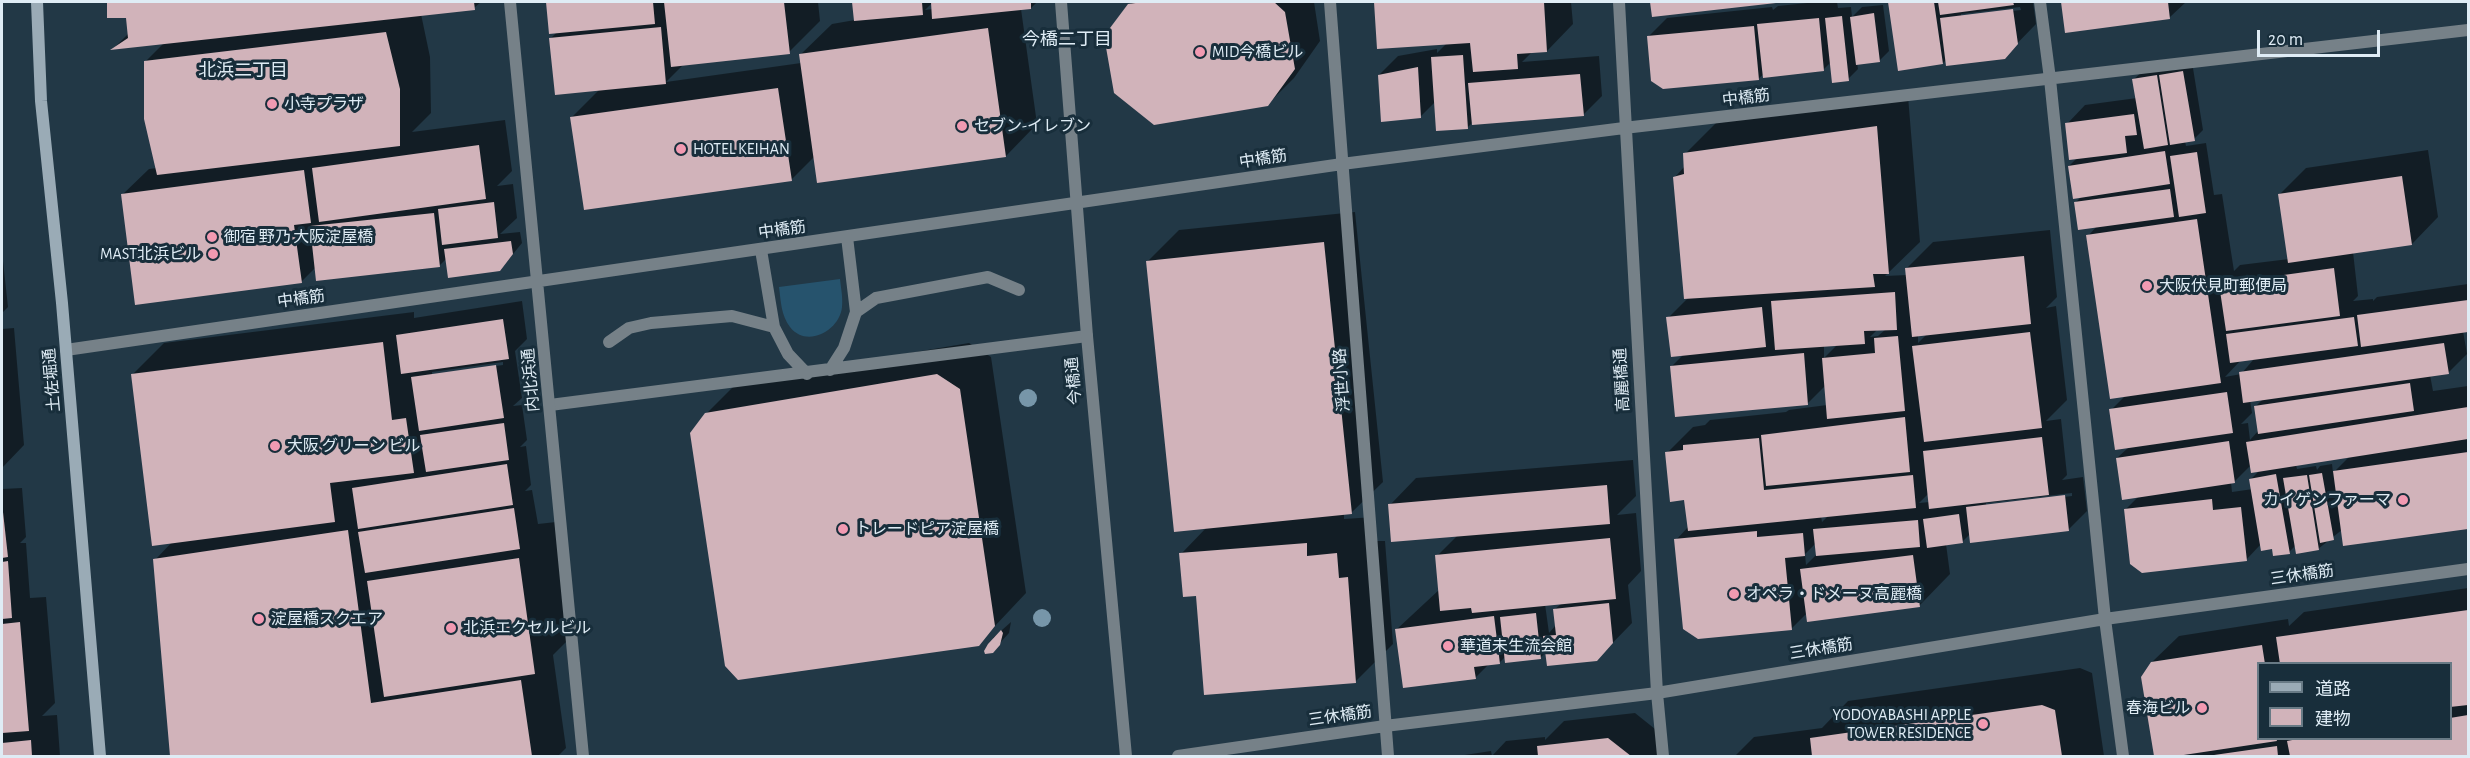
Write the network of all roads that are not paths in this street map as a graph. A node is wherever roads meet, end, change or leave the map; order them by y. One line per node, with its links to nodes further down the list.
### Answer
1 (37, 2): 20 (main road, 土佐堀通)
2 (510, 2): 14 (street, 内北浜通)
3 (1061, 2): 11 (street, 今橋通)
4 (1330, 2): 10 (street, 浮世小路)
5 (1618, 2): 9 (street, 高麗橋通)
6 (2040, 2): 8 (street)
7 (2469, 30): 8 (street, 中橋筋)
8 (2050, 79): 9 (street, 中橋筋); 25 (street)
9 (1624, 128): 10 (street, 中橋筋); 26 (street, 高麗橋通)
10 (1342, 164): 11 (street, 中橋筋); 27 (street, 浮世小路)
11 (1077, 204): 12 (street, 中橋筋); 18 (street, 今橋通)
12 (847, 237): 13 (street, 中橋筋); 16 (street)
13 (761, 250): 14 (street, 中橋筋); 17 (street)
14 (538, 281): 20 (street, 中橋筋); 23 (street, 内北浜通)
15 (1019, 290): 16 (street)
16 (856, 312): 21 (street)
17 (774, 327): 19 (street); 22 (street)
18 (1087, 336): 21 (street); 30 (street, 今橋通)
19 (609, 342)
20 (66, 350): 28 (main road, 土佐堀通)
21 (830, 370): 22 (street)
22 (807, 374): 23 (street)
23 (550, 405): 29 (street, 内北浜通)
24 (2469, 569): 25 (street, 三休橋筋)
25 (2105, 619): 26 (street, 三休橋筋); 34 (street)
26 (1657, 693): 27 (street, 三休橋筋); 33 (street, 高麗橋通)
27 (1385, 726): 31 (street, 三休橋筋); 32 (street, 浮世小路)
28 (100, 756)
29 (583, 756)
30 (1126, 756)
31 (1178, 756)
32 (1388, 756)
33 (1663, 756)
34 (2123, 756)

